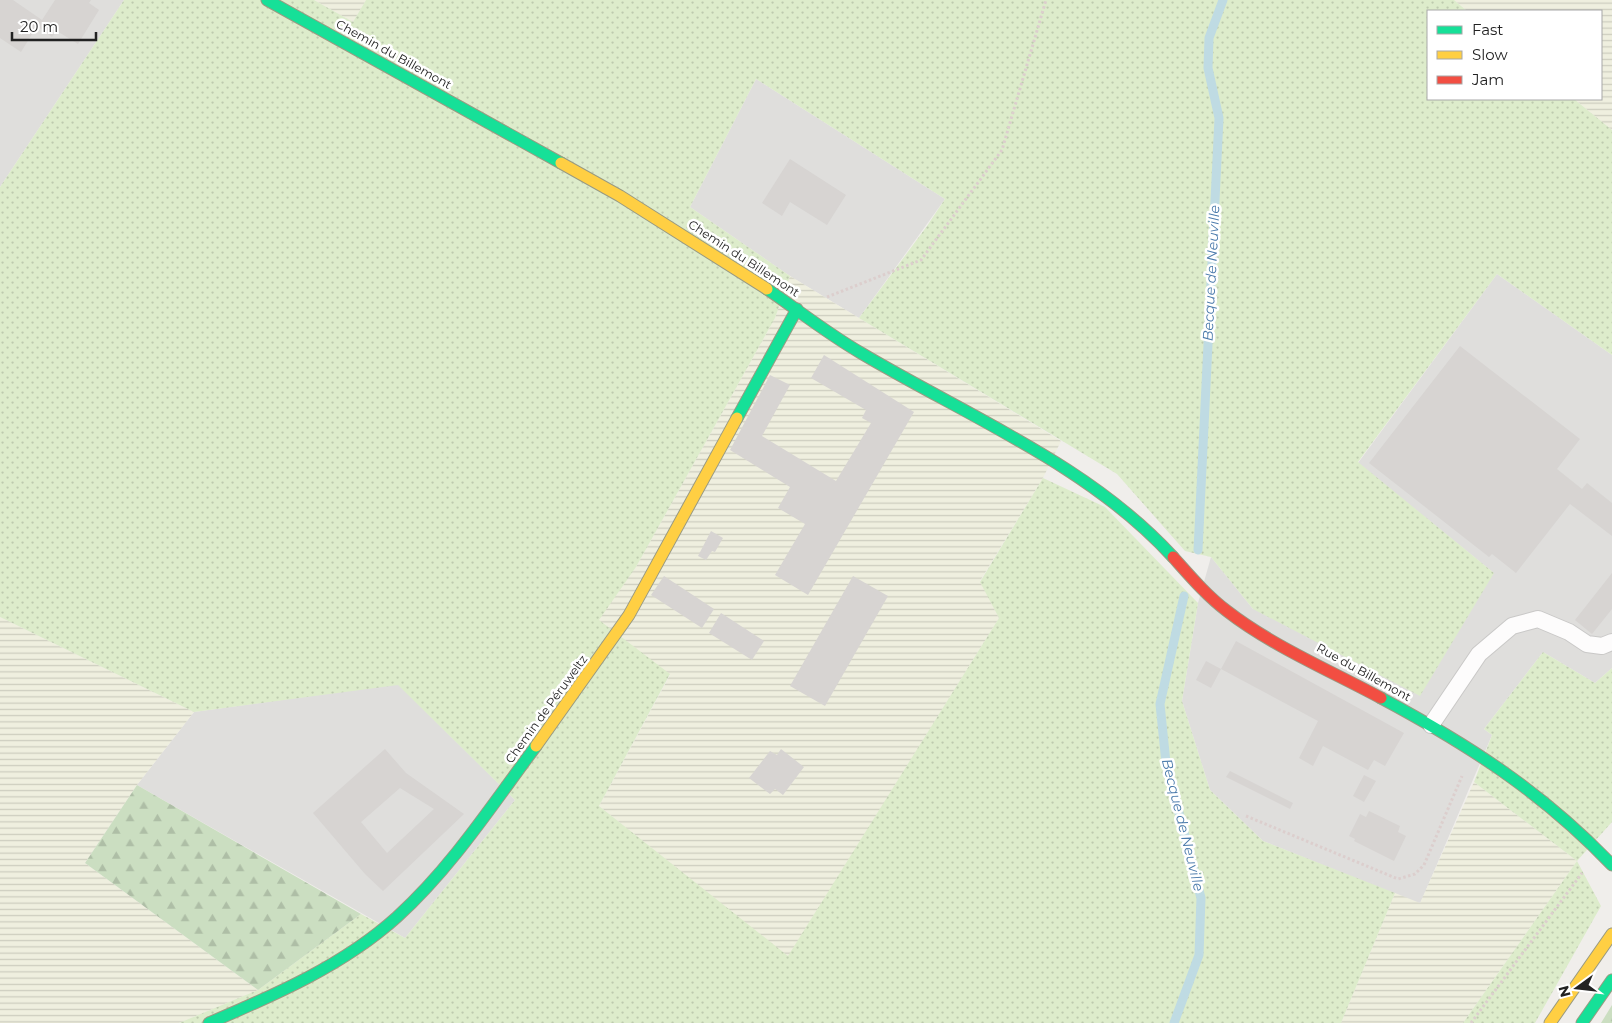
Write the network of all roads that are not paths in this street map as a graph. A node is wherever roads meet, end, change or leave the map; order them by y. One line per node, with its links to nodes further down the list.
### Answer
1 (267, 0): 2 (street, Chemin du Billemont)
2 (797, 309): 3 (street, Chemin du Billemont); 11 (street, Chemin de Péruweltz)
3 (1186, 570): 5 (street, Rue du Billemont)
4 (1612, 642): 5 (lane)
5 (1431, 725): 6 (street, Rue du Billemont)
6 (1535, 793): 7 (street, Rue du Billemont); 8 (street, Rue du Billemont)
7 (1593, 828)
8 (1612, 865)
9 (1612, 934): 12 (street)
10 (1612, 980): 13 (street)
11 (209, 1023)
12 (1550, 1023)
13 (1582, 1023)

